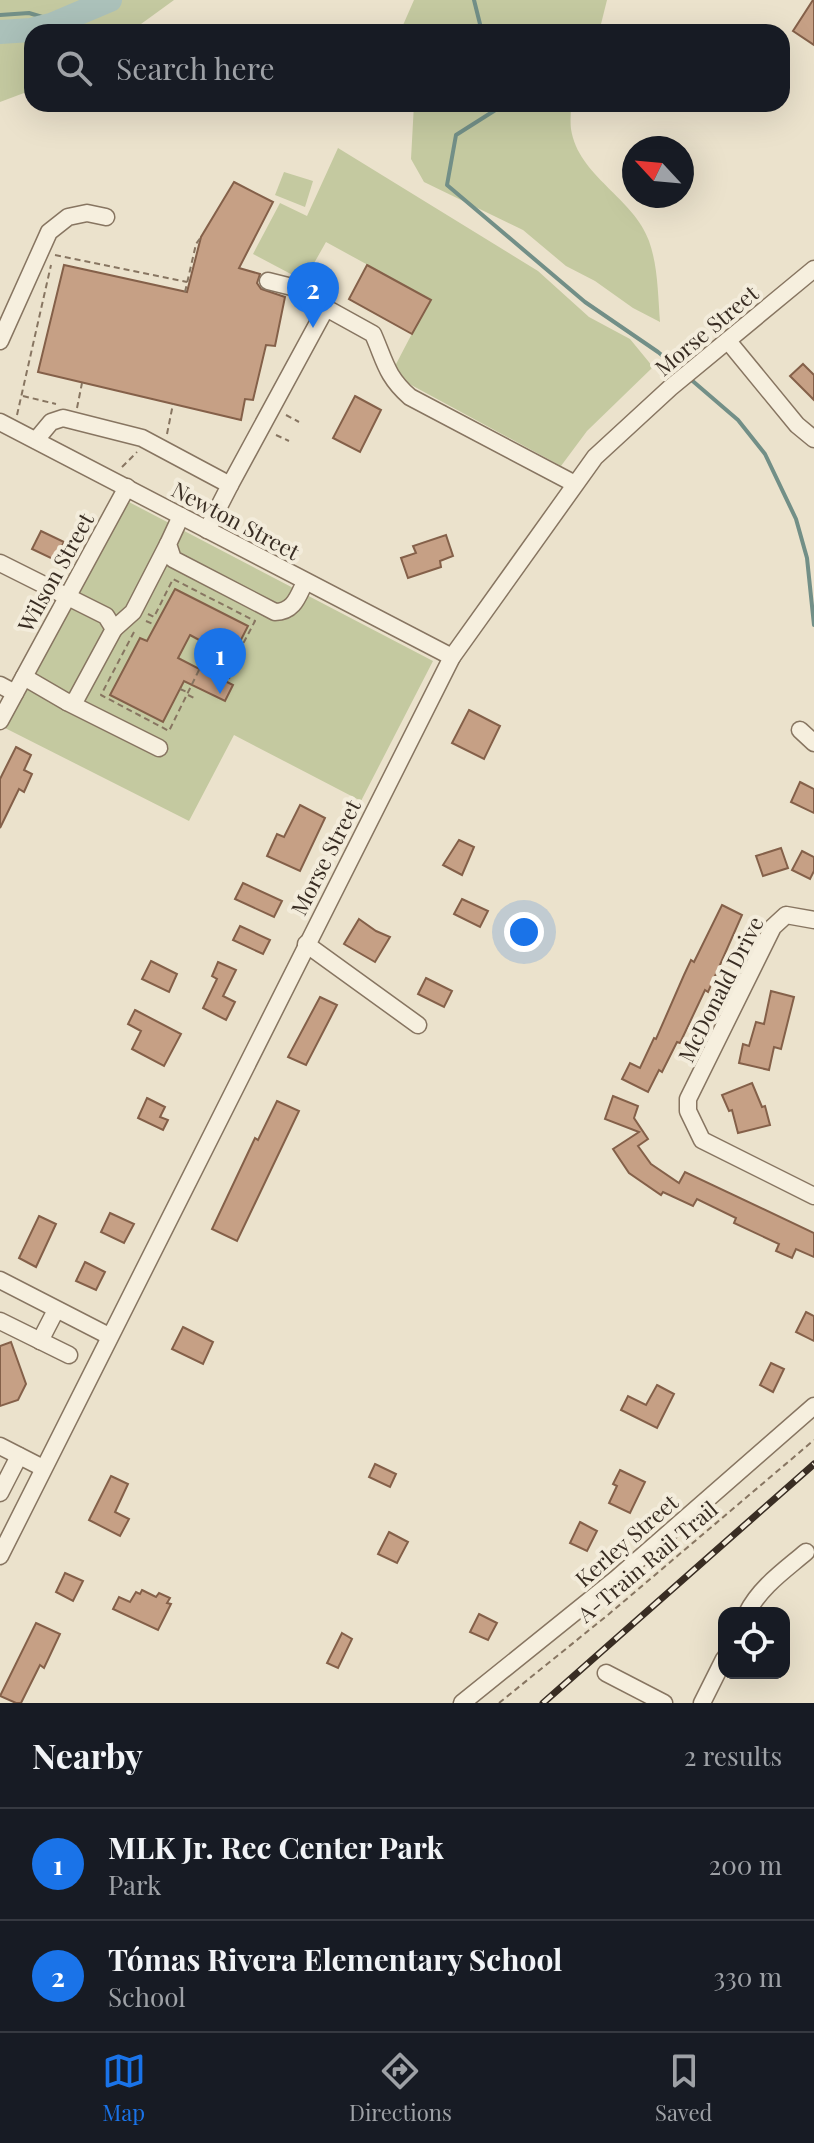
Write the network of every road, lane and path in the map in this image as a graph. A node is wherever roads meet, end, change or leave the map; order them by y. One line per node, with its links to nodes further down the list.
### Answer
1 (106, 217): 8 (street)
2 (201, 237): 5 (path)
3 (814, 269): 9 (street, Morse Street)
4 (268, 281): 7 (street)
5 (187, 282): 6 (path); 11 (path)
6 (185, 292)
7 (326, 308): 28 (street); 29 (street)
8 (0, 341)
9 (728, 341): 23 (street); 28 (street, Morse Street)
10 (82, 383): 15 (path)
11 (22, 396): 14 (path); 18 (path)
12 (173, 404): 21 (path)
13 (67, 407): 15 (path)
14 (49, 409)
15 (76, 409): 16 (path)
16 (84, 411)
17 (282, 413): 20 (path)
18 (17, 416)
19 (0, 422): 24 (street, Newton Street)
20 (299, 422)
21 (159, 431)
22 (272, 433): 25 (path)
23 (814, 439)
24 (36, 440): 29 (street); 30 (street, Newton Street)
25 (289, 441)
26 (138, 452): 27 (path)
27 (118, 471)
28 (575, 484): 40 (street, Morse Street)
29 (230, 485): 32 (street)
30 (127, 487): 31 (street, Newton Street); 36 (street, Wilson Street)
31 (181, 516): 32 (street, Newton Street); 33 (street)
32 (207, 530): 35 (street, Newton Street)
33 (168, 544): 35 (street); 38 (street)
34 (0, 563): 36 (street)
35 (305, 582): 40 (street, Newton Street)
36 (67, 595): 38 (street); 42 (street, Wilson Street)
37 (155, 625): 43 (path)
38 (114, 629): 48 (street)
39 (135, 631): 46 (path)
40 (452, 657): 54 (street, Morse Street)
41 (199, 670): 46 (path)
42 (24, 677): 44 (street, Wilson Street); 48 (street)
43 (229, 679)
44 (7, 689): 49 (street, Wilson Street)
45 (180, 689): 46 (path)
46 (187, 694): 47 (path)
47 (194, 698)
48 (67, 702): 52 (street)
49 (0, 721)
50 (800, 730): 51 (street)
51 (814, 743)
52 (159, 748)
53 (814, 920): 56 (street, McDonald Drive)
54 (306, 944): 55 (street); 60 (street, Morse Street)
55 (418, 1025)
56 (814, 1196)
57 (0, 1280): 58 (street)
58 (56, 1310): 60 (street); 61 (street)
59 (0, 1321): 61 (street)
60 (109, 1336): 67 (street, Morse Street)
61 (40, 1341): 62 (street)
62 (69, 1355)
63 (814, 1406): 74 (street, Kerley Street)
64 (814, 1440): 75 (path, A-Train Rail Trail)
65 (0, 1446): 66 (street)
66 (19, 1456): 67 (street); 68 (street)
67 (43, 1468): 70 (street, Morse Street)
68 (2, 1484)
69 (811, 1551): 71 (street)
70 (0, 1556)
71 (750, 1607)
72 (718, 1671): 77 (street)
73 (606, 1673): 76 (street)
74 (462, 1703)
75 (499, 1703)
76 (664, 1703)
77 (702, 1703)

